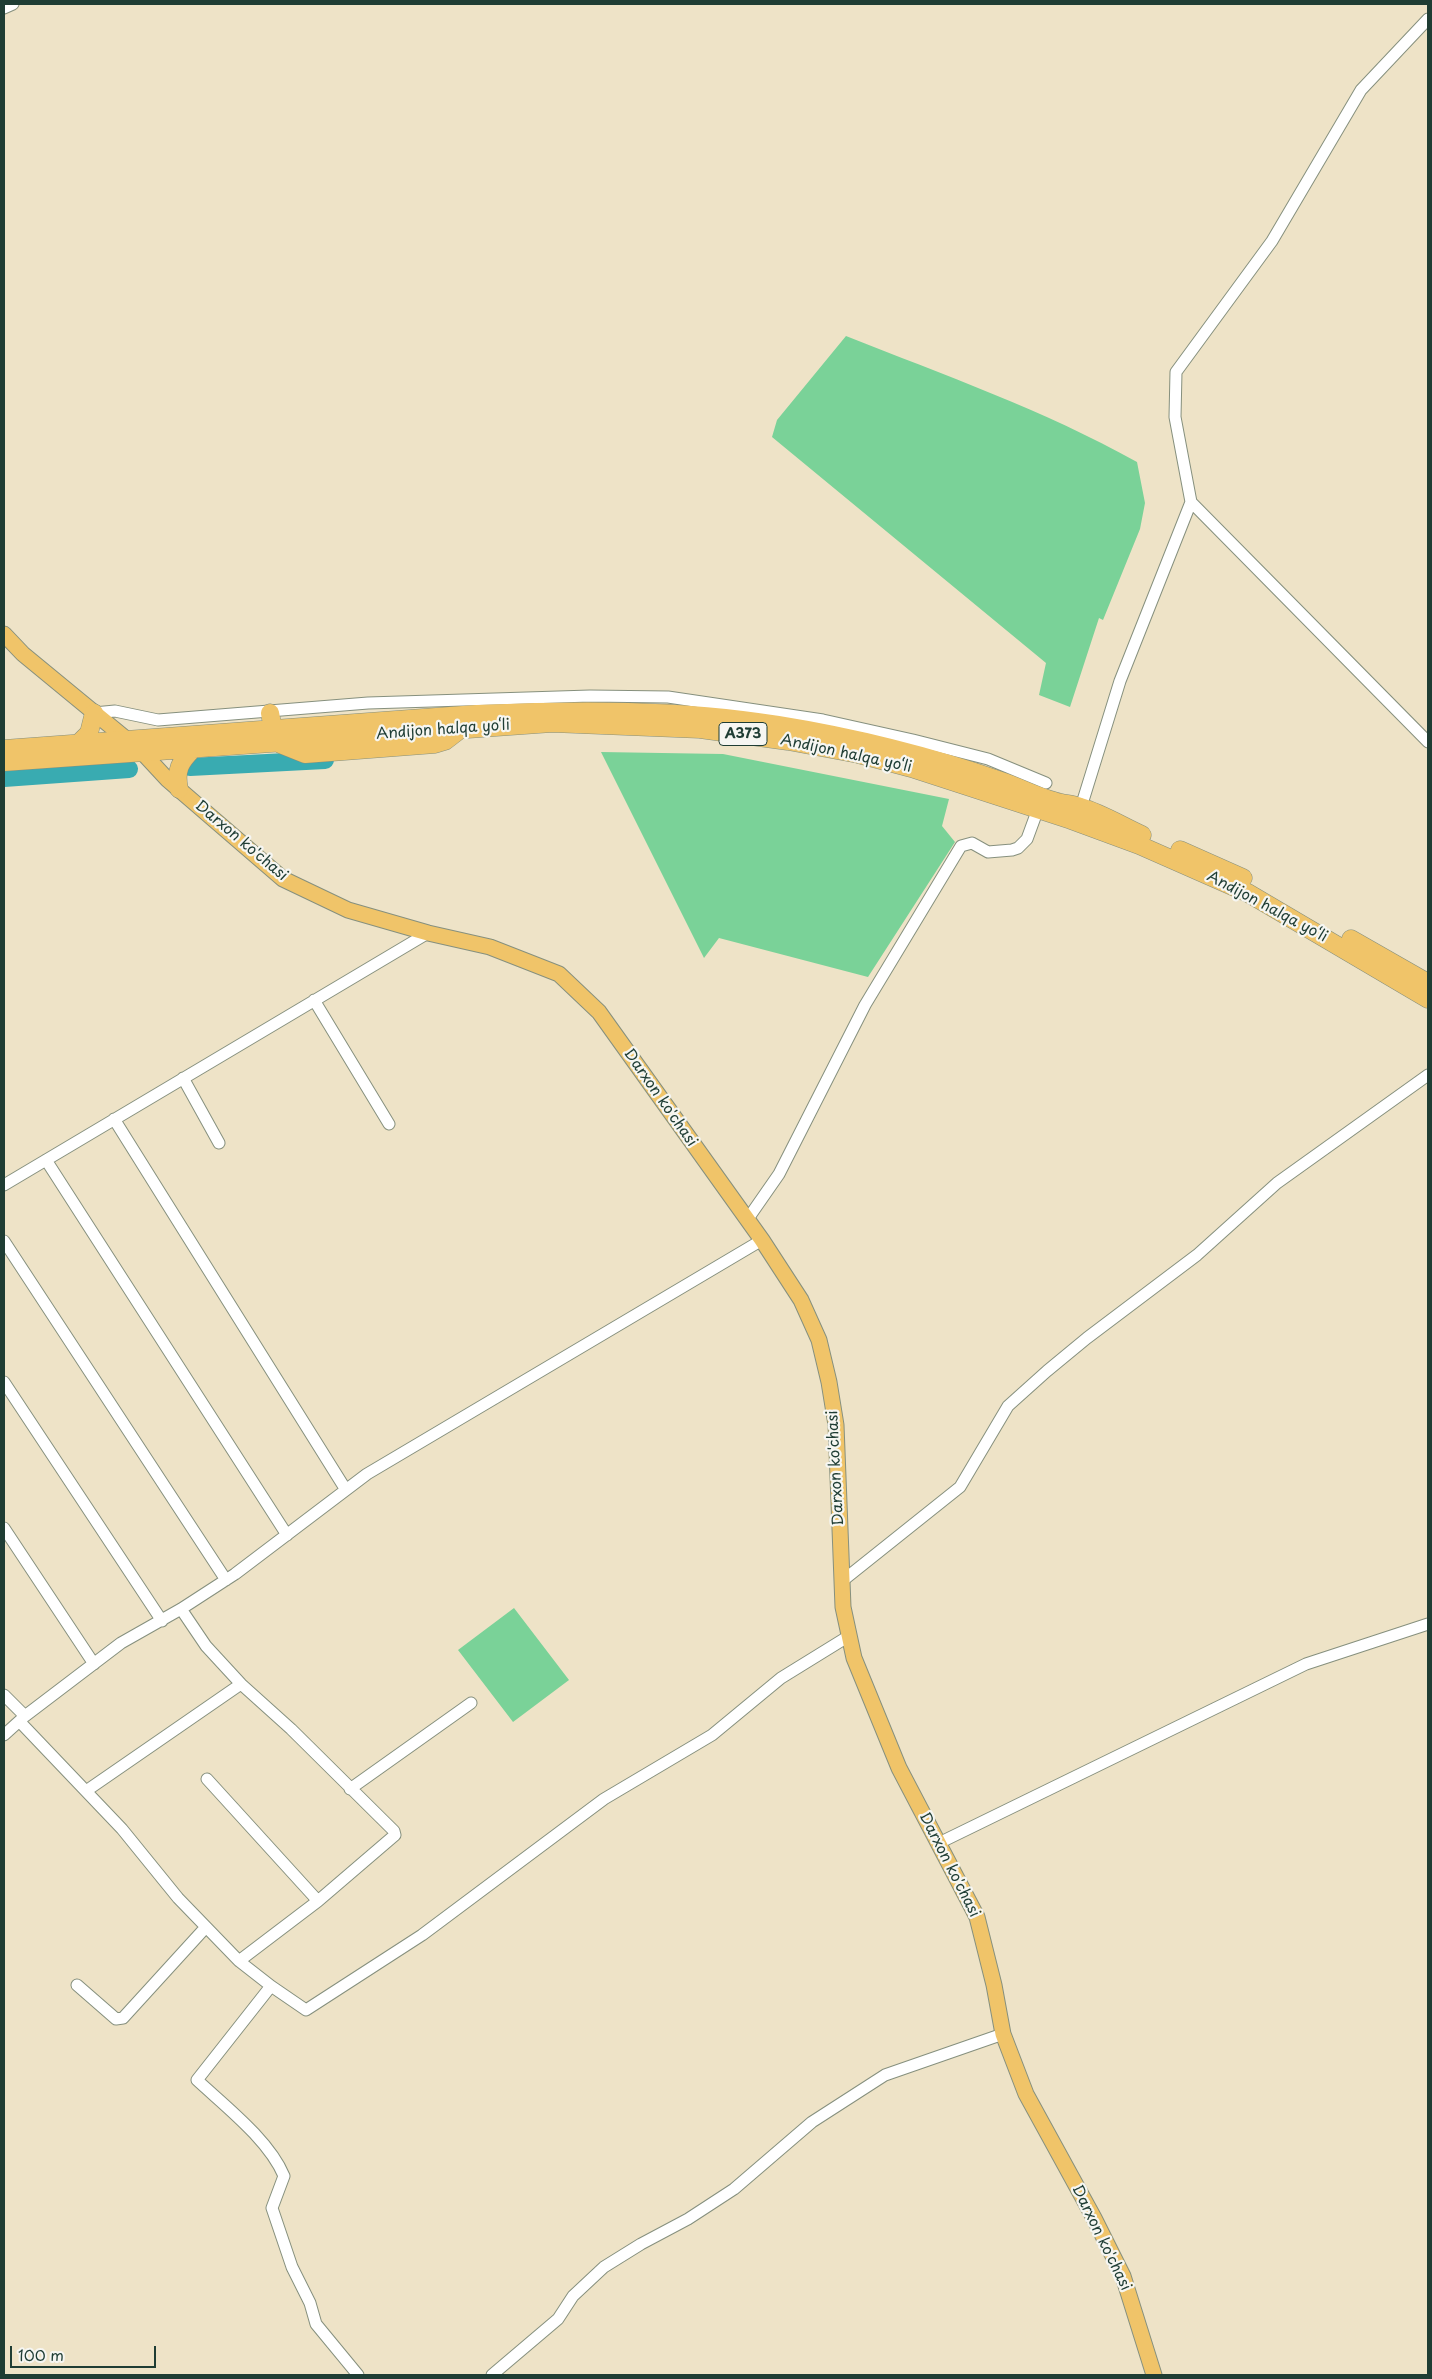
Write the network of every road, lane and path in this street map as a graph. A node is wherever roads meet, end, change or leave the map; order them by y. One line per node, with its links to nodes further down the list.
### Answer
1 (13, 4): 2 (street)
2 (4, 8)
3 (1428, 19): 4 (street)
4 (1192, 502): 10 (street); 19 (street)
5 (4, 634): 7 (main road, Darxon ko'chasi)
6 (432, 709): 8 (highway, Andijon halqa yo‘li / A373); 16 (street); 18 (highway, Andijon halqa yo‘li / A373)
7 (94, 713): 8 (street); 9 (main road, Darxon ko'chasi); 11 (highway)
8 (273, 728): 9 (highway, Andijon halqa yo‘li / A373); 13 (highway, Andijon halqa yo‘li / A373); 20 (highway, Andijon halqa yo‘li / A373)
9 (126, 739): 11 (highway, Andijon halqa yo‘li / A373); 14 (main road, Darxon ko'chasi)
10 (1428, 742)
11 (79, 743): 12 (highway, Andijon halqa yo‘li / A373)
12 (4, 749)
13 (194, 749): 14 (highway, Andijon halqa yo‘li / A373); 17 (highway)
14 (142, 752): 15 (highway, Andijon halqa yo‘li / A373); 17 (main road, Darxon ko'chasi)
15 (4, 762)
16 (1046, 783): 18 (highway)
17 (179, 789): 21 (main road, Darxon ko'chasi)
18 (1054, 801): 19 (highway, Andijon halqa yo‘li / A373)
19 (1081, 807): 22 (highway, Andijon halqa yo‘li / A373)
20 (1038, 809): 23 (highway, Andijon halqa yo‘li / A373); 32 (street)
21 (428, 933): 24 (street); 32 (main road, Darxon ko'chasi)
22 (1428, 984)
23 (1428, 999)
24 (314, 1000): 26 (street); 28 (street)
25 (1428, 1075): 40 (street)
26 (183, 1078): 27 (street); 29 (street)
27 (114, 1119): 30 (street); 36 (street)
28 (389, 1124)
29 (219, 1143)
30 (46, 1160): 31 (street); 38 (street)
31 (4, 1184)
32 (747, 1220): 34 (main road, Darxon ko'chasi)
33 (4, 1240): 39 (street)
34 (762, 1240): 36 (street); 40 (main road, Darxon ko'chasi)
35 (4, 1382): 42 (street)
36 (346, 1490): 38 (street)
37 (4, 1528): 45 (street)
38 (287, 1535): 39 (street)
39 (226, 1580): 41 (street)
40 (841, 1582): 44 (main road, Darxon ko'chasi)
41 (181, 1609): 42 (street); 46 (street)
42 (162, 1620): 45 (street)
43 (1428, 1624): 54 (street)
44 (849, 1636): 54 (main road, Darxon ko'chasi); 59 (street)
45 (94, 1664): 49 (street)
46 (241, 1684): 52 (street); 53 (street)
47 (4, 1695): 49 (street)
48 (471, 1703): 52 (street)
49 (22, 1719): 50 (street); 53 (street)
50 (4, 1736)
51 (206, 1779): 55 (street)
52 (350, 1789): 55 (street)
53 (86, 1792): 56 (street)
54 (938, 1843): 60 (main road, Darxon ko'chasi)
55 (318, 1901): 57 (street)
56 (206, 1927): 57 (street); 58 (street)
57 (239, 1961): 59 (street)
58 (77, 1985)
59 (271, 1986): 61 (street)
60 (1003, 2034): 62 (street); 63 (main road, Darxon ko'chasi)
61 (358, 2375)
62 (492, 2375)
63 (1154, 2375)

